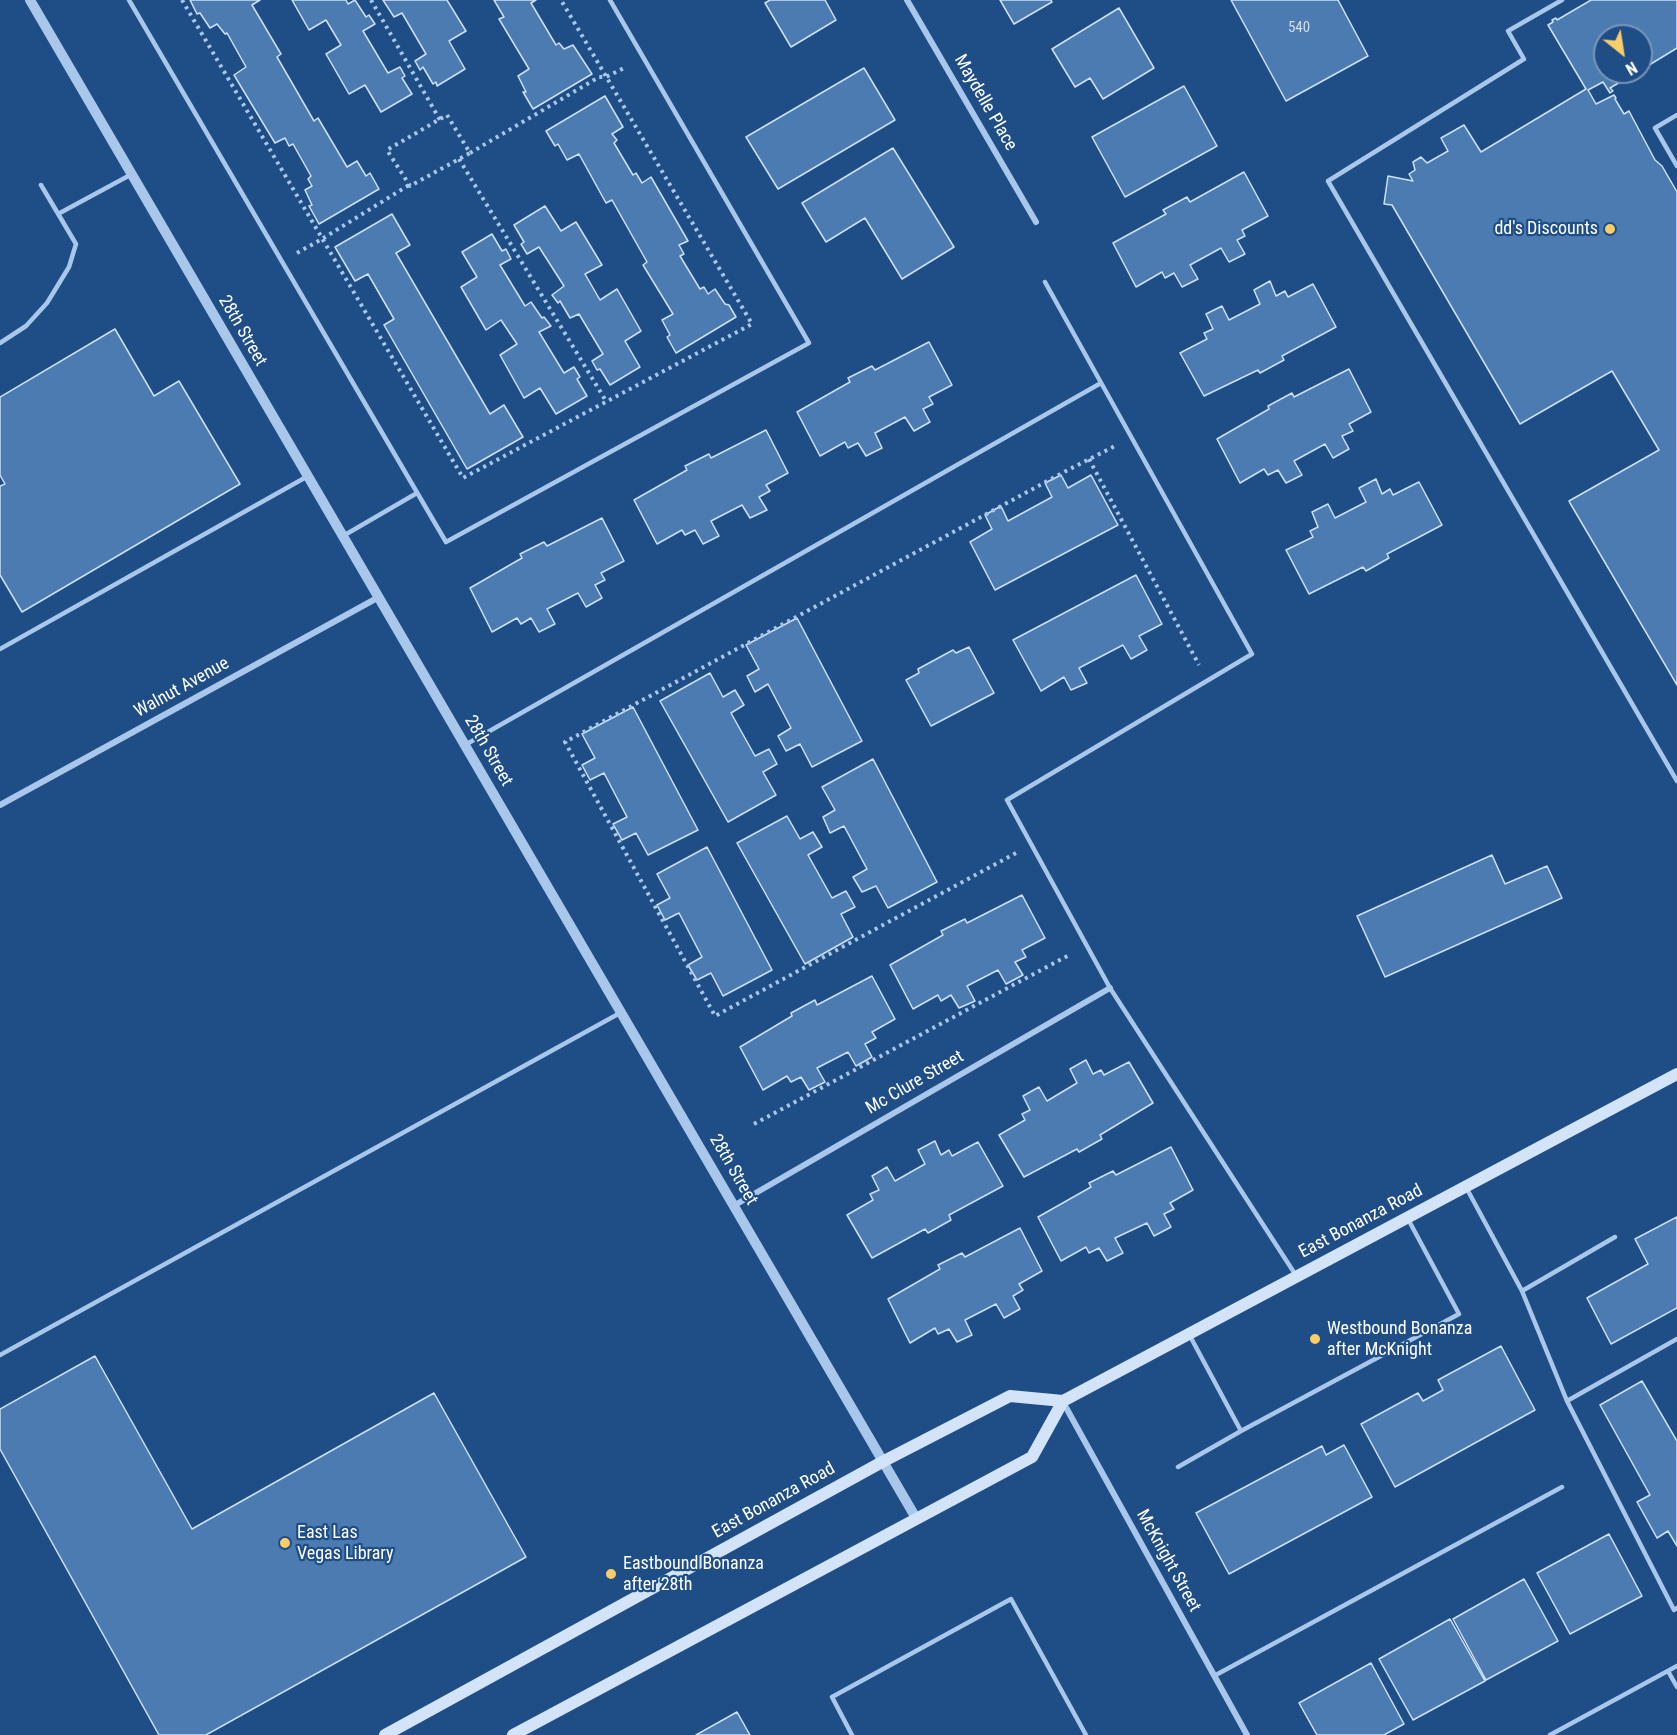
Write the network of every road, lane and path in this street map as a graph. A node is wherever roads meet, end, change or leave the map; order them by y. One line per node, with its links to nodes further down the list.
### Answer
1 (30, 0): 16 (street, 28th Street)
2 (129, 0): 22 (lane)
3 (182, 0): 21 (path)
4 (371, 0): 12 (path)
5 (561, 0): 10 (path)
6 (610, 0): 9 (lane)
7 (907, 0): 20 (street, Maydelle Place)
8 (1562, 0): 36 (lane)
9 (643, 58): 10 (path); 30 (lane)
10 (606, 77): 13 (path); 26 (path)
11 (1677, 116): 15 (lane)
12 (440, 120): 13 (path); 17 (path)
13 (470, 153): 14 (path)
14 (459, 159): 17 (path); 26 (path)
15 (1677, 166)
16 (132, 174): 19 (lane); 29 (street, 28th Street)
17 (409, 185): 21 (path)
18 (41, 186): 19 (lane)
19 (58, 214): 24 (lane)
20 (1036, 222)
21 (322, 239): 22 (path); 26 (path)
22 (281, 261): 30 (lane)
23 (1045, 282): 25 (lane)
24 (0, 343)
25 (1101, 383): 27 (lane); 35 (lane)
26 (606, 401)
27 (1132, 437): 28 (path); 34 (lane)
28 (1089, 459): 34 (path); 38 (path)
29 (308, 476): 31 (street, 28th Street); 33 (lane)
30 (417, 493): 31 (lane)
31 (343, 536): 32 (street, 28th Street)
32 (379, 597): 35 (street, 28th Street); 37 (street, Walnut Avenue)
33 (0, 649)
34 (1208, 680): 39 (lane)
35 (465, 745): 41 (street, 28th Street)
36 (1677, 781)
37 (0, 805)
38 (1022, 863)
39 (1087, 945): 40 (lane); 43 (path)
40 (1110, 988): 45 (street, Mc Clure Street); 48 (lane)
41 (622, 1012): 45 (street, 28th Street); 52 (lane)
42 (1677, 1074): 44 (main road, East Bonanza Road)
43 (754, 1124)
44 (1465, 1186): 46 (main road, East Bonanza Road); 49 (lane)
45 (735, 1205): 56 (street, 28th Street)
46 (1407, 1217): 48 (main road, East Bonanza Road); 55 (lane)
47 (1615, 1237): 49 (lane)
48 (1297, 1277): 50 (main road, East Bonanza Road)
49 (1522, 1291): 54 (lane)
50 (1188, 1334): 53 (main road, East Bonanza Road); 55 (lane)
51 (1677, 1339): 54 (lane)
52 (0, 1355)
53 (1062, 1401): 56 (main road, East Bonanza Road); 59 (main road); 63 (street, McKnight Street)
54 (1567, 1401): 60 (lane)
55 (1241, 1431): 57 (lane)
56 (884, 1461): 59 (street, 28th Street); 65 (main road, East Bonanza Road)
57 (1178, 1467)
58 (1562, 1487): 63 (lane)
59 (916, 1518): 66 (main road)
60 (1677, 1608)
61 (1677, 1666): 62 (lane)
62 (1668, 1671): 64 (lane); 70 (lane)
63 (1214, 1676): 69 (street, McKnight Street)
64 (1677, 1687)
65 (385, 1735)
66 (513, 1735)
67 (852, 1735): 68 (lane)
68 (1086, 1735)
69 (1247, 1735)
70 (1550, 1735)

